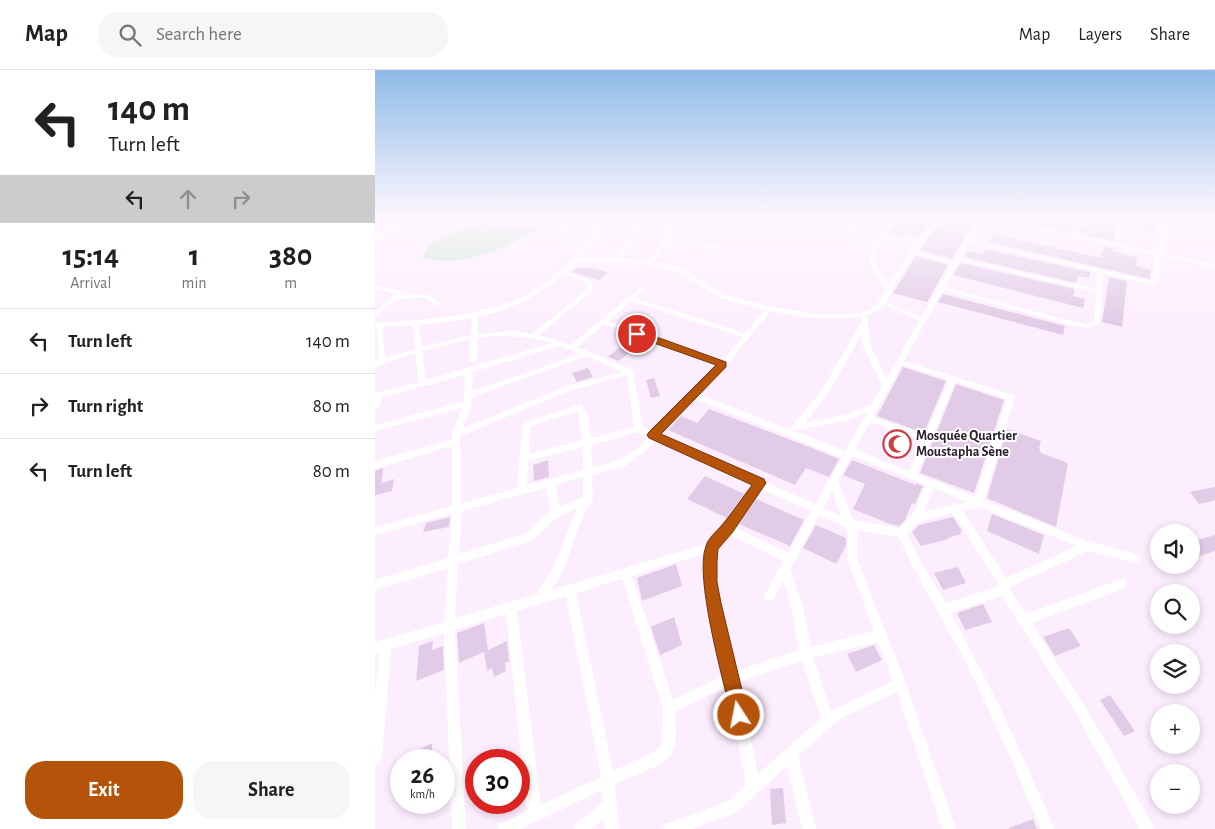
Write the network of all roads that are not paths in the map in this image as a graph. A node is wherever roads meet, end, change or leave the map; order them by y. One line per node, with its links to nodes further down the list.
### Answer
1 (581, 253): 10 (street)
2 (621, 253): 11 (street)
3 (657, 253): 13 (street)
4 (872, 253): 20 (street)
5 (913, 253): 20 (street)
6 (928, 253): 12 (street)
7 (960, 253): 12 (street)
8 (1024, 253): 15 (street)
9 (1160, 254): 14 (street); 15 (street)
10 (575, 261): 11 (street); 16 (street)
11 (615, 261): 13 (street)
12 (956, 261): 19 (street); 21 (street)
13 (651, 263): 26 (street)
14 (1215, 266)
15 (1100, 270): 21 (street)
16 (563, 273): 29 (street); 35 (street)
17 (375, 287): 22 (street)
18 (643, 288): 23 (street)
19 (941, 288): 21 (street); 30 (street)
20 (889, 289): 24 (street)
21 (1098, 290)
22 (396, 297): 25 (street); 28 (street)
23 (630, 298): 31 (street); 36 (street)
24 (883, 302): 27 (street); 30 (street)
25 (438, 304)
26 (769, 309): 27 (street); 36 (street)
27 (864, 314): 33 (street)
28 (375, 315)
29 (475, 316): 32 (street); 37 (street)
30 (923, 320): 43 (street)
31 (603, 321): 39 (street); 45 (street)
32 (415, 322): 34 (street); 40 (street)
33 (864, 324): 50 (street); 57 (street)
34 (377, 325): 44 (street)
35 (533, 336): 37 (street); 38 (street)
36 (747, 336): 45 (street)
37 (474, 337): 40 (street); 42 (street)
38 (559, 343): 39 (street); 46 (street)
39 (571, 348): 41 (street)
40 (419, 350): 44 (street); 49 (street)
41 (587, 354): 47 (street); 53 (street)
42 (473, 360)
43 (899, 362): 48 (street); 50 (street)
44 (378, 363)
45 (723, 364): 51 (street)
46 (469, 371): 49 (street); 53 (street)
47 (630, 372): 59 (street); 62 (street)
48 (953, 378): 63 (street); 76 (street)
49 (423, 383): 52 (street)
50 (886, 387): 54 (street)
51 (693, 395): 60 (street); 61 (street)
52 (377, 396): 55 (street)
53 (468, 399): 58 (street); 62 (street)
54 (875, 406): 56 (street); 57 (street)
55 (375, 408)
56 (868, 418): 63 (street); 65 (street)
57 (796, 427): 60 (street)
58 (375, 428)
59 (639, 429): 61 (street); 64 (street)
60 (778, 429): 65 (street)
61 (653, 435): 68 (street); 72 (street)
62 (456, 438): 67 (street); 77 (street)
63 (927, 439): 69 (street)
64 (587, 443): 66 (street); 66 (street); 68 (street)
65 (848, 454): 69 (street); 70 (street)
66 (524, 459): 74 (street)
67 (375, 466)
68 (588, 472): 71 (street); 75 (street)
69 (911, 476): 73 (street)
70 (833, 480): 78 (street); 82 (street)
71 (550, 482): 74 (street); 80 (street)
72 (760, 483): 78 (street); 83 (street)
73 (931, 484): 76 (street); 81 (street)
74 (522, 489): 77 (street)
75 (588, 499): 80 (street); 97 (street)
76 (978, 503): 79 (street); 86 (street)
77 (457, 507): 84 (street); 89 (street)
78 (817, 509): 82 (street); 90 (street)
79 (956, 509): 81 (street); 94 (street)
80 (556, 512): 89 (street)
81 (917, 518): 85 (street)
82 (849, 524): 85 (street); 102 (street)
83 (727, 529): 87 (street); 90 (street)
84 (375, 531)
85 (902, 532): 99 (street)
86 (1088, 546): 88 (street); 94 (street)
87 (712, 547): 91 (street); 105 (street)
88 (1135, 558)
89 (454, 562): 93 (street); 101 (street)
90 (787, 563): 96 (street); 104 (street)
91 (625, 572): 95 (street); 107 (street)
92 (1121, 584): 100 (street)
93 (375, 585)
94 (1004, 588): 99 (street); 100 (street)
95 (570, 589): 97 (street); 111 (street)
96 (769, 596)
97 (540, 598): 98 (street)
98 (511, 608): 101 (street); 114 (street)
99 (942, 610): 122 (street)
100 (1024, 620): 123 (street)
101 (449, 627): 103 (street); 115 (street)
102 (881, 635): 104 (street); 106 (street)
103 (380, 647): 110 (street)
104 (805, 654): 105 (street); 108 (street)
105 (732, 678): 107 (street); 112 (street)
106 (900, 684): 108 (street); 121 (street)
107 (669, 708): 111 (street)
108 (828, 720): 109 (street)
109 (791, 755): 112 (street); 120 (street)
110 (375, 758)
111 (608, 780): 113 (street); 114 (street)
112 (754, 788): 119 (street)
113 (610, 806): 117 (street); 118 (street)
114 (535, 815): 116 (street)
115 (459, 829)
116 (505, 829)
117 (579, 829)
118 (613, 829)
119 (671, 829)
120 (809, 829)
121 (949, 829)
122 (1048, 829)
123 (1148, 829)

